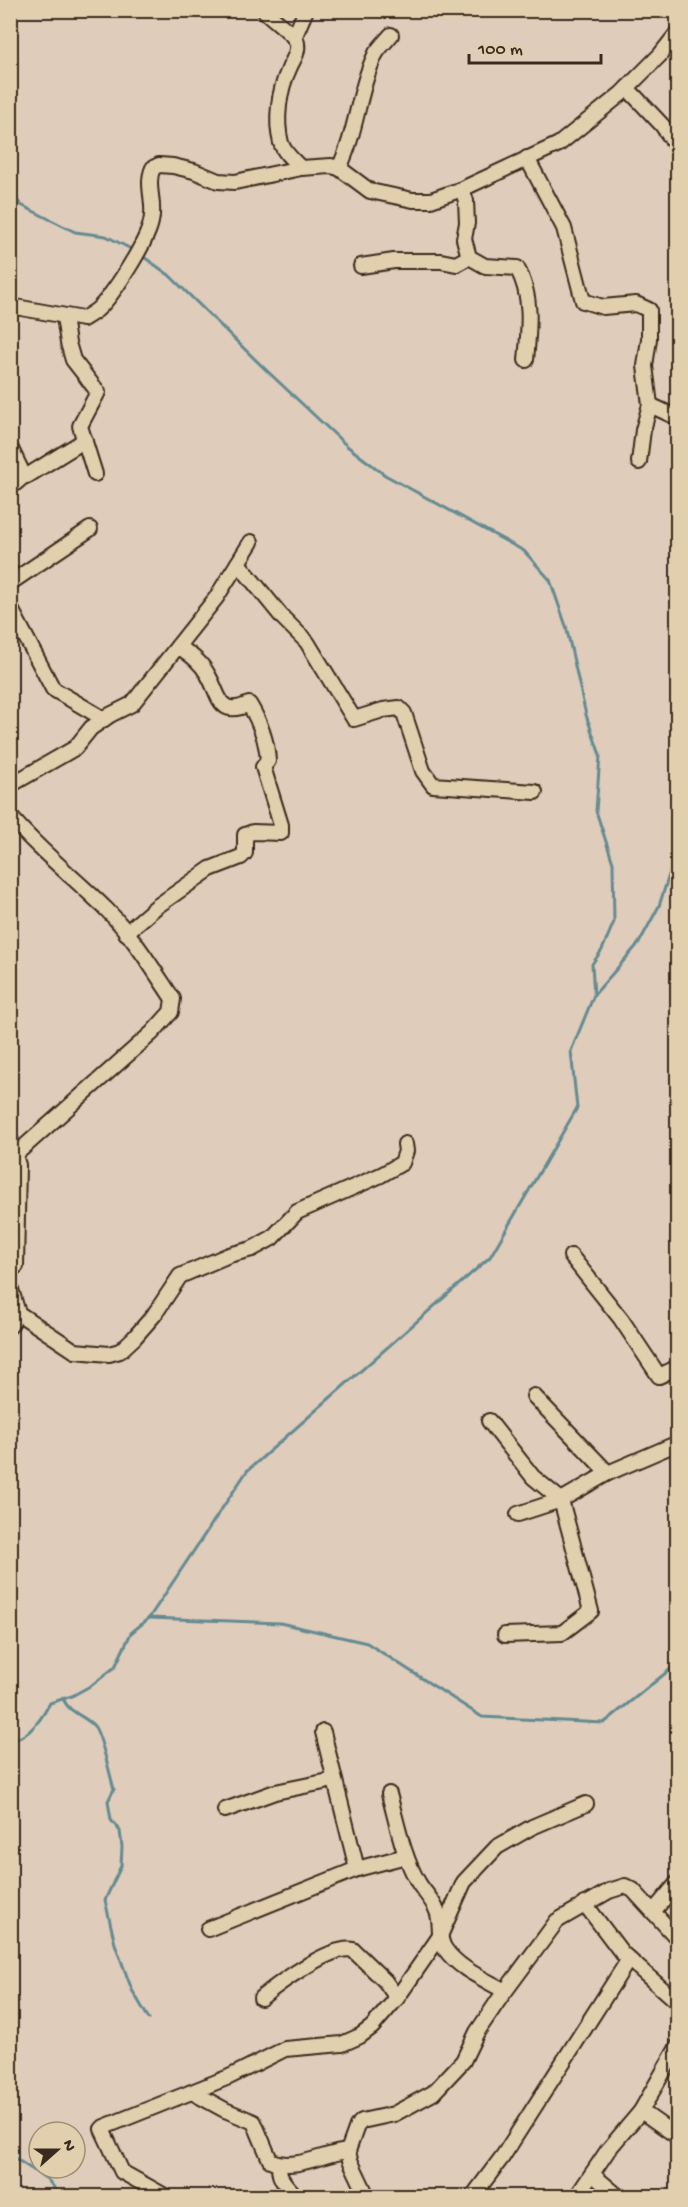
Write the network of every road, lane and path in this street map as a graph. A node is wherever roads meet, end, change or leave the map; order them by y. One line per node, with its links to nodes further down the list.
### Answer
1 (264, 10): 5 (street)
2 (306, 10): 5 (street)
3 (678, 32): 6 (street)
4 (391, 35): 10 (street)
5 (294, 38): 9 (street)
6 (627, 88): 7 (street); 8 (street)
7 (678, 148)
8 (526, 158): 11 (street); 17 (street)
9 (302, 168): 10 (street); 15 (street)
10 (339, 168): 11 (street)
11 (462, 189): 12 (street)
12 (469, 257): 13 (street); 16 (street)
13 (361, 266)
14 (10, 306): 15 (street)
15 (64, 317): 19 (street)
16 (526, 360)
17 (650, 405): 18 (street); 21 (street)
18 (678, 418)
19 (85, 440): 22 (street); 23 (street)
20 (10, 447): 23 (street)
21 (639, 462)
22 (95, 474)
23 (24, 476): 24 (street)
24 (10, 488)
25 (90, 530): 28 (street)
26 (251, 542): 27 (street)
27 (238, 563): 30 (street); 33 (street)
28 (10, 583)
29 (10, 607): 31 (street)
30 (178, 646): 31 (street); 35 (street)
31 (104, 719): 32 (street)
32 (10, 782)
33 (535, 792)
34 (10, 816): 35 (street)
35 (126, 933): 38 (street)
36 (10, 1139): 38 (street)
37 (405, 1144): 42 (street)
38 (16, 1154): 40 (street)
39 (571, 1256): 44 (street)
40 (10, 1272)
41 (10, 1286): 42 (street)
42 (18, 1313): 43 (street)
43 (10, 1326)
44 (678, 1367)
45 (534, 1396): 48 (street)
46 (489, 1421): 49 (street)
47 (678, 1443): 48 (street)
48 (608, 1473): 49 (street)
49 (561, 1500): 50 (street); 51 (street)
50 (518, 1514)
51 (505, 1635)
52 (323, 1732): 53 (street)
53 (334, 1780): 56 (street); 58 (street)
54 (389, 1794): 57 (street)
55 (586, 1804): 63 (street)
56 (225, 1810)
57 (406, 1856): 58 (street); 63 (street)
58 (357, 1869): 62 (street)
59 (678, 1882): 61 (street)
60 (585, 1904): 61 (street); 65 (street); 66 (street)
61 (652, 1912): 64 (street)
62 (208, 1929)
63 (440, 1936): 66 (street); 68 (street)
64 (678, 1939)
65 (629, 1959): 69 (street); 80 (street)
66 (505, 1991): 74 (street)
67 (261, 1998): 68 (street)
68 (397, 1998): 71 (street)
69 (678, 2003)
70 (678, 2046): 72 (street)
71 (192, 2092): 75 (street); 77 (street)
72 (641, 2111): 73 (street); 76 (street)
73 (678, 2137)
74 (348, 2151): 75 (street); 79 (street)
75 (280, 2164): 78 (street)
76 (592, 2174): 81 (street); 82 (street)
77 (165, 2196)
78 (296, 2196)
79 (367, 2196)
80 (473, 2196)
81 (577, 2196)
82 (618, 2196)

